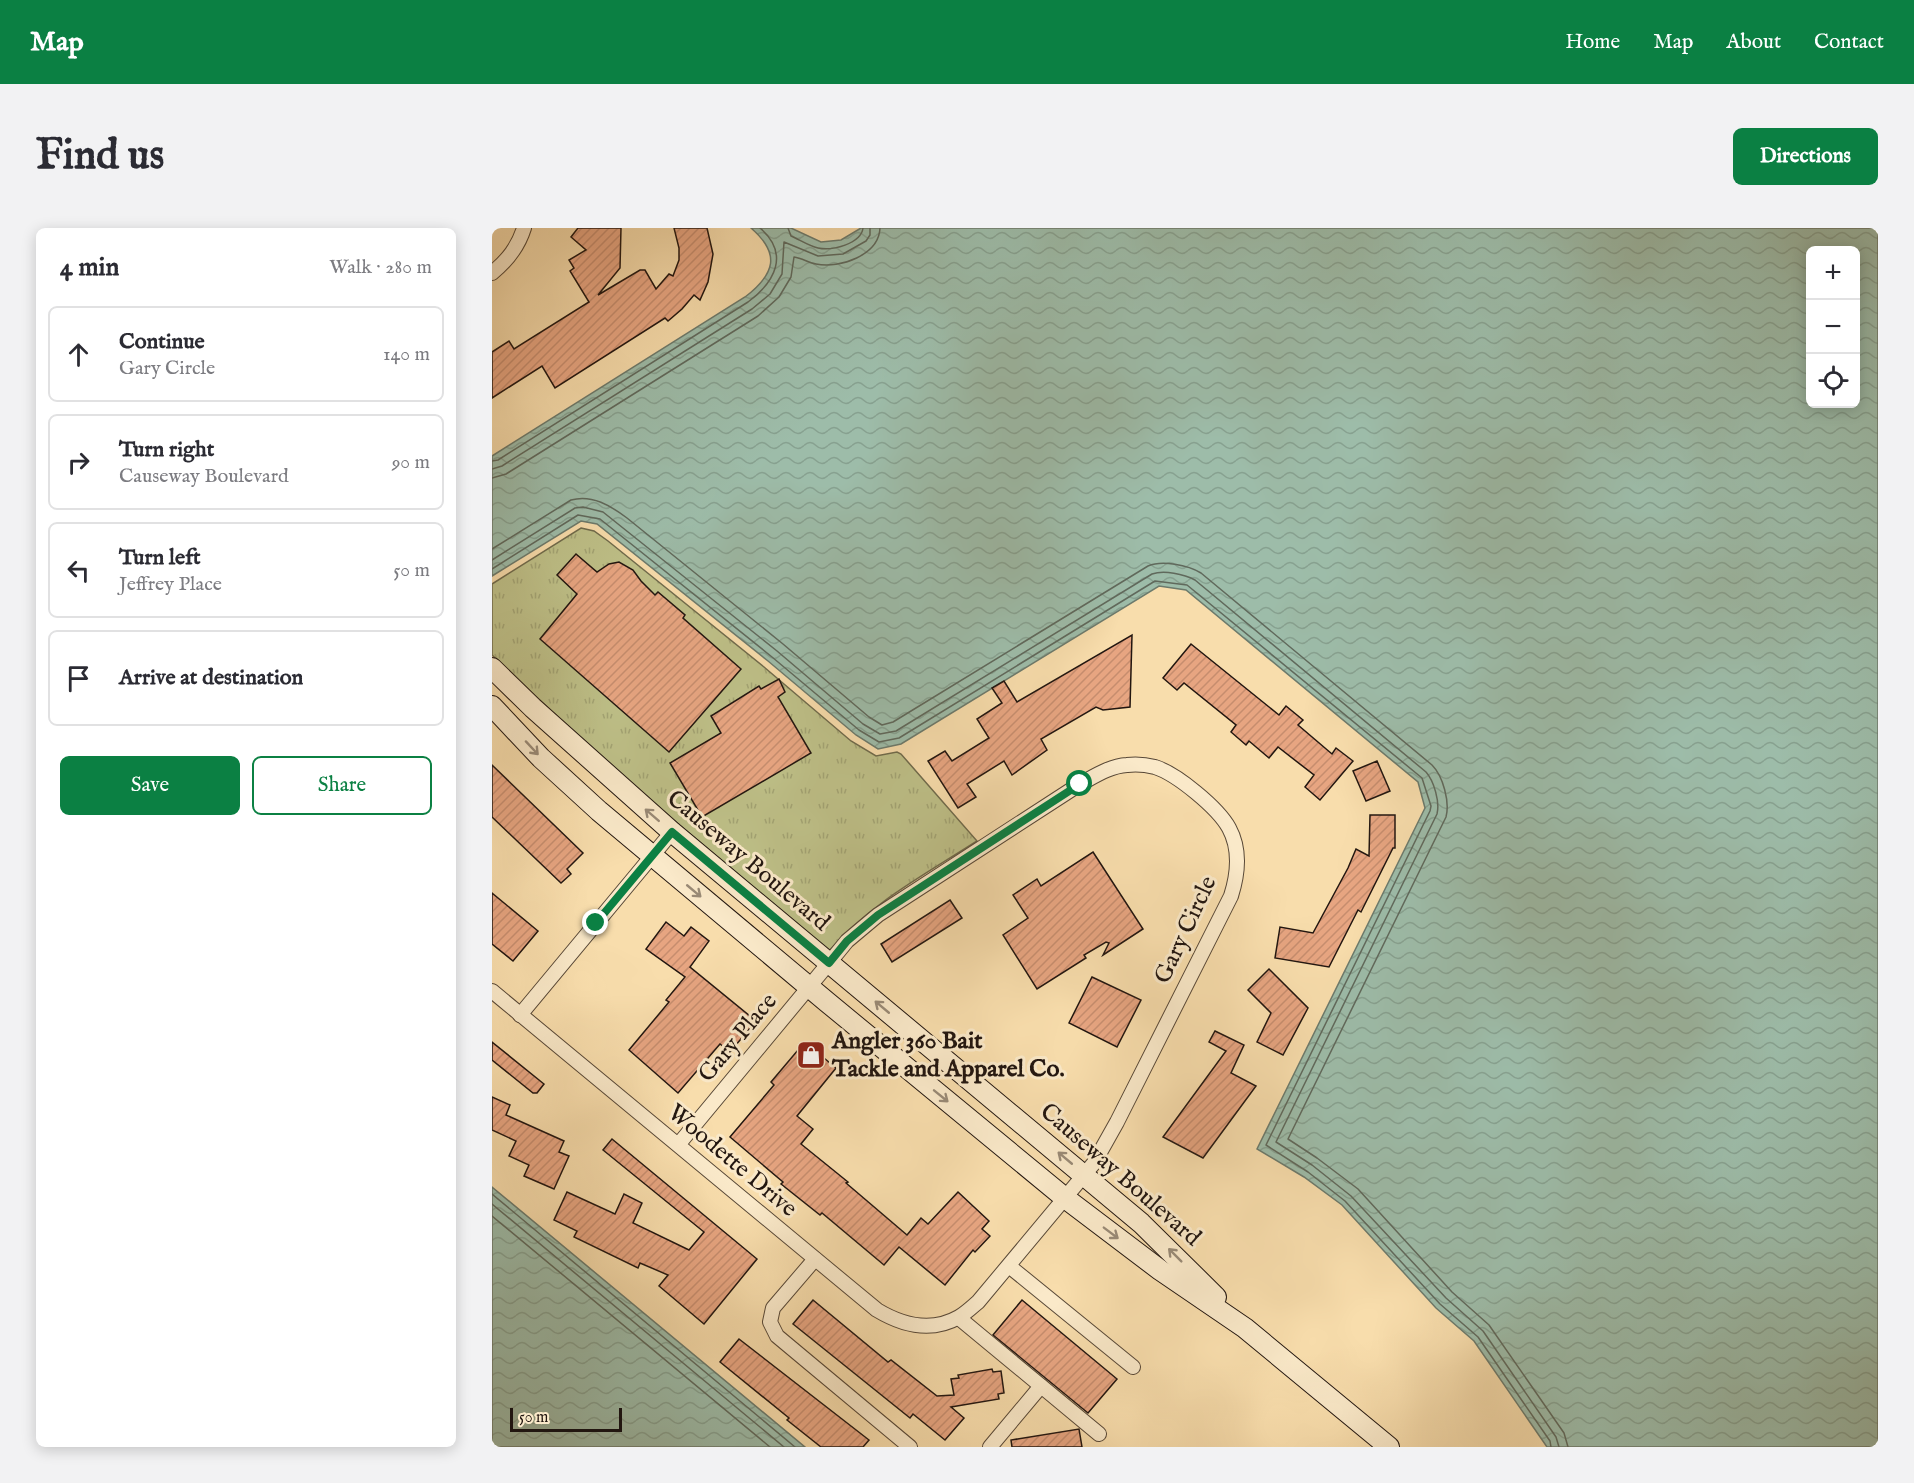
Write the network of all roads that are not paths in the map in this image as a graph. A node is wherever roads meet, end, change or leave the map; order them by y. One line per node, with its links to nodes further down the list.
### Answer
1 (524, 228): 2 (street)
2 (492, 273)
3 (494, 674): 5 (street, Causeway Boulevard, one-way to 3)
4 (492, 706): 6 (street, Causeway Boulevard, one-way to 6)
5 (672, 832): 6 (street); 7 (street, Causeway Boulevard)
6 (652, 855): 8 (street, Causeway Boulevard, one-way to 8); 10 (street)
7 (829, 963): 8 (street, Gary Circle); 12 (street, Causeway Boulevard, one-way to 7); 12 (street, Gary Circle)
8 (809, 987): 11 (street, Gary Place); 13 (street, Causeway Boulevard, one-way to 13)
9 (492, 991): 10 (street, Woodette Drive)
10 (520, 1015): 11 (street, Woodette Drive)
11 (678, 1145): 14 (street, Woodette Drive)
12 (1084, 1174): 13 (street, Gary Circle); 17 (street, Causeway Boulevard, one-way to 12)
13 (1065, 1198): 15 (street, Gary Circle); 17 (street, Causeway Boulevard, one-way to 17)
14 (815, 1259): 16 (street, Woodette Drive); 21 (street)
15 (1008, 1266): 16 (street, Gary Circle); 18 (street)
16 (959, 1318): 19 (street)
17 (1245, 1328): 23 (street, Causeway Boulevard)
18 (1133, 1367)
19 (1041, 1386): 20 (street); 22 (street)
20 (1098, 1434)
21 (910, 1447)
22 (990, 1447)
23 (1389, 1447)

